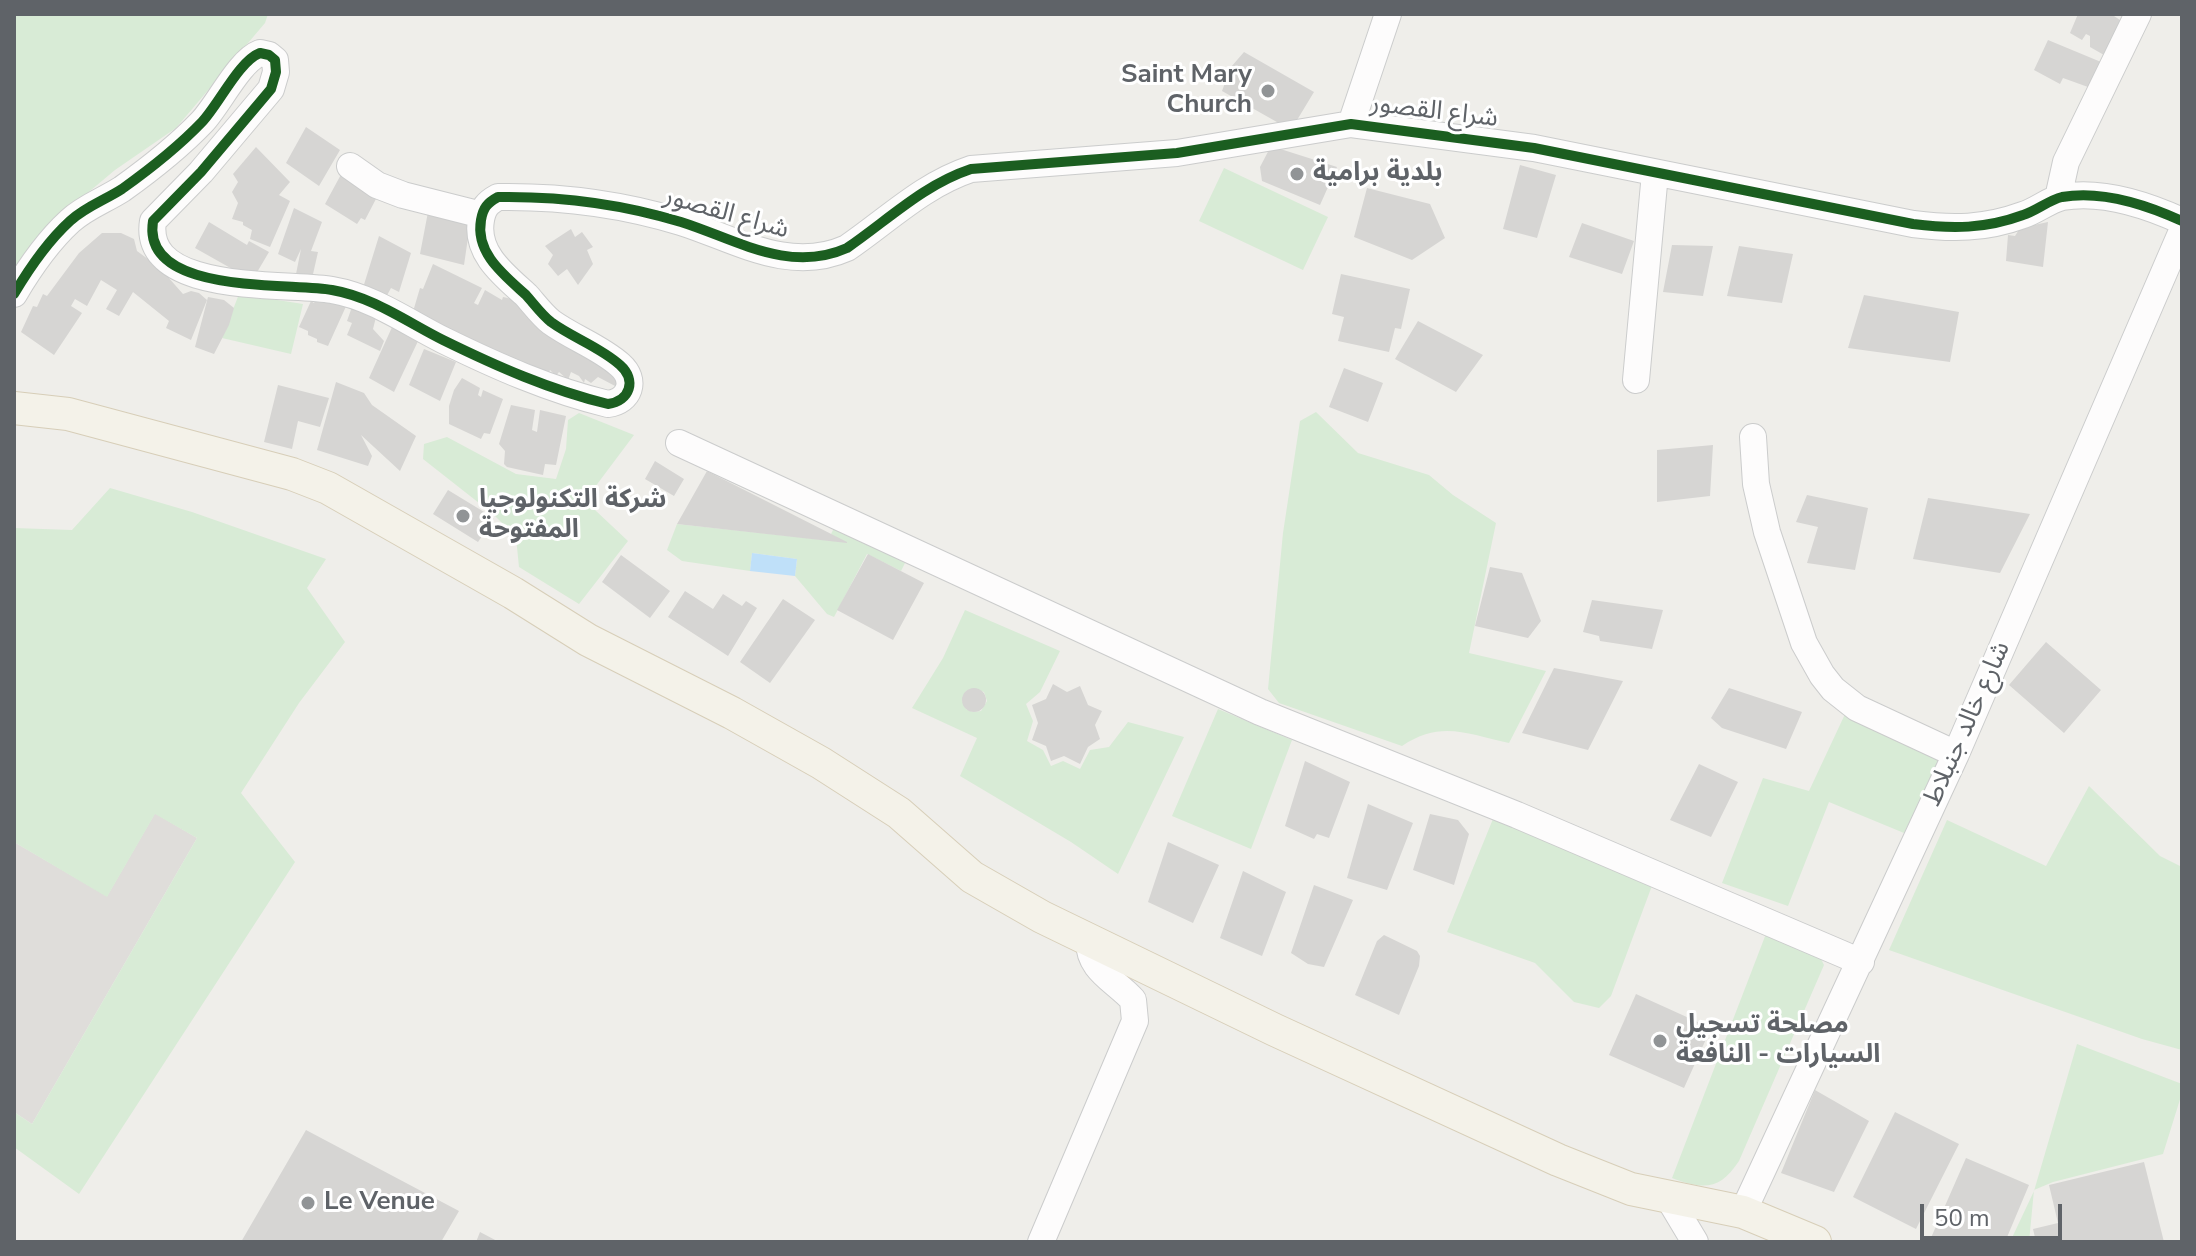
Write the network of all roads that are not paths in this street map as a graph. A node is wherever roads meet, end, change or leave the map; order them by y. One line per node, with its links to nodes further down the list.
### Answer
1 (1388, 14): 3 (street)
2 (2138, 14): 6 (street)
3 (1351, 124): 5 (street, شراع القصور); 7 (street, شراع القصور)
4 (350, 166): 7 (street)
5 (1655, 173): 6 (street, شراع القصور); 11 (street)
6 (2058, 198): 8 (street, شراع القصور)
7 (482, 215): 10 (street)
8 (2182, 221)
9 (2182, 231): 15 (street, شارع خالد جنبلاط)
10 (14, 294)
11 (1636, 380)
12 (14, 408): 16 (main road)
13 (1753, 437): 15 (street)
14 (679, 443): 17 (street)
15 (1956, 754): 17 (street, شارع خالد جنبلاط)
16 (1089, 940): 18 (main road); 20 (street)
17 (1861, 962): 19 (street, شارع خالد جنبلاط)
18 (1668, 1197): 19 (main road); 21 (street)
19 (1743, 1212): 22 (main road)
20 (1041, 1242)
21 (1695, 1242)
22 (1815, 1242)

